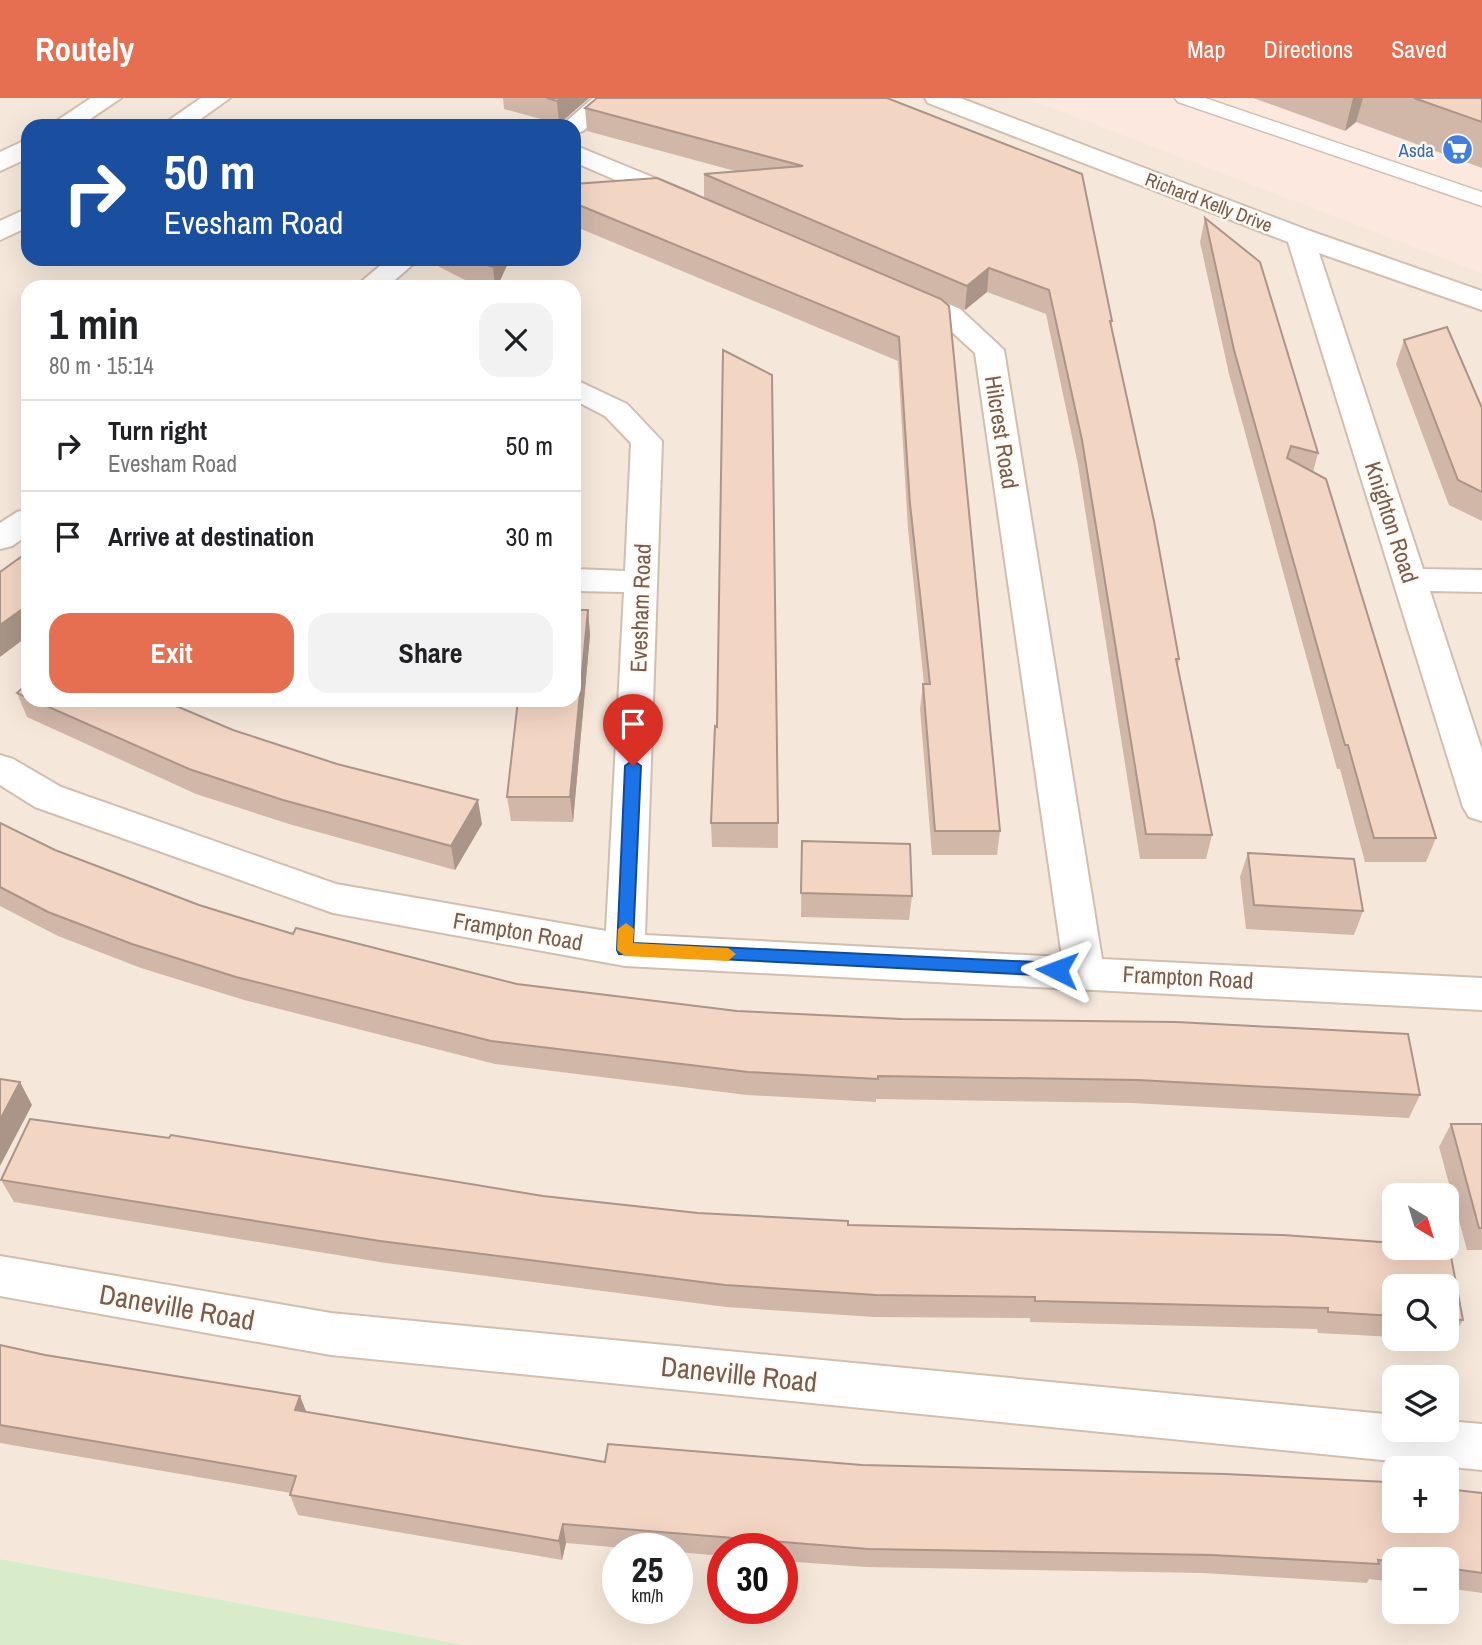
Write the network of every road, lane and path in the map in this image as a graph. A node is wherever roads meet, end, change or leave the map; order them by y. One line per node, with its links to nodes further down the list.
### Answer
1 (109, 98): 6 (street)
2 (218, 98): 7 (street)
3 (610, 98): 8 (street)
4 (937, 98): 16 (street, Richard Kelly Drive)
5 (1185, 98): 12 (lane)
6 (74, 119)
7 (185, 119)
8 (581, 121)
9 (21, 151): 11 (street)
10 (581, 155): 13 (street)
11 (0, 163)
12 (1482, 200)
13 (712, 212)
14 (21, 220): 15 (street)
15 (0, 232)
16 (1300, 237): 20 (street, Richard Kelly Drive); 25 (street, Knighton Road)
17 (397, 266): 18 (street)
18 (382, 280)
19 (875, 282): 31 (street, Hilcrest Road)
20 (1482, 301)
21 (581, 392): 27 (street, Evesham Road)
22 (21, 524): 23 (street)
23 (0, 539)
24 (581, 580): 27 (street)
25 (1410, 580): 26 (street); 29 (street, Knighton Road)
26 (1482, 581)
27 (641, 582): 30 (street, Evesham Road)
28 (0, 768): 30 (street, Frampton Road)
29 (1482, 807)
30 (625, 950): 31 (street, Frampton Road)
31 (1084, 971): 32 (street, Frampton Road)
32 (1482, 994)
33 (0, 1276): 34 (street, Daneville Road)
34 (1482, 1447)

